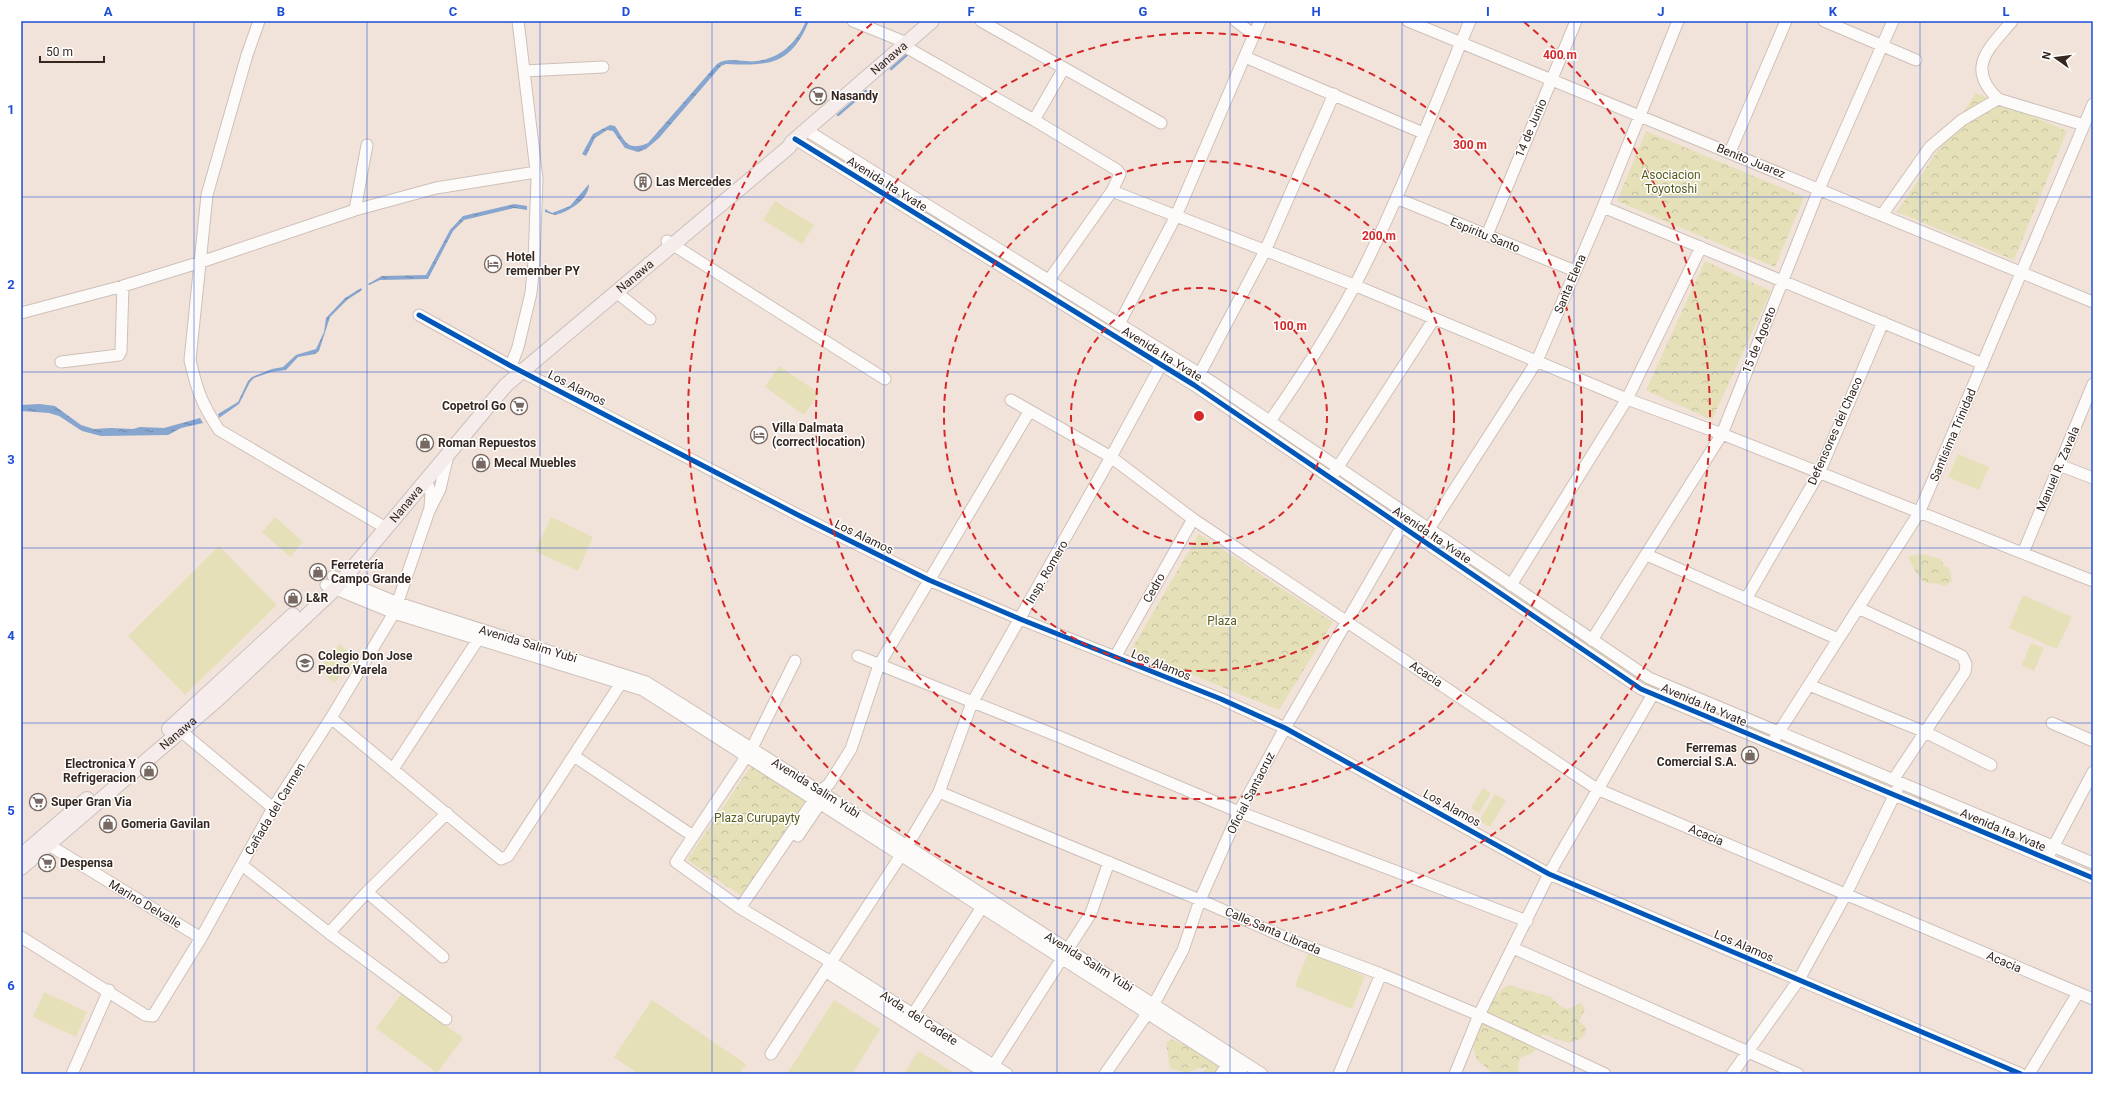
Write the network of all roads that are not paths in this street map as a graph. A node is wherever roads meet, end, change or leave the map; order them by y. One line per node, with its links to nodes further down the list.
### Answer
1 (259, 21): 52 (street)
2 (518, 21): 24 (street)
3 (853, 21): 18 (street)
4 (932, 21): 18 (main road, Nanawa)
5 (981, 21): 23 (street)
6 (1236, 21): 16 (street)
7 (1260, 21): 16 (street)
8 (1408, 21): 17 (street, Benito Juarez)
9 (1470, 21): 17 (street)
10 (1576, 21): 25 (street, 14 de Junio)
11 (1678, 21): 29 (street, Santa Elena)
12 (1786, 21): 37 (street)
13 (1824, 21): 19 (street)
14 (1893, 21): 19 (street, 15 de Agosto)
15 (2012, 21): 27 (street)
16 (1254, 35): 20 (street)
17 (1461, 42): 25 (street, Benito Juarez); 34 (street)
18 (905, 45): 30 (street); 33 (main road, Nanawa)
19 (1881, 45): 21 (street); 39 (street, 15 de Agosto)
20 (1245, 57): 26 (street); 46 (street)
21 (1916, 60)
22 (604, 67): 24 (street)
23 (1064, 68): 30 (street); 31 (street)
24 (524, 71): 38 (street)
25 (1552, 79): 29 (street, Benito Juarez); 48 (street, 14 de Junio)
26 (1334, 94): 34 (street); 51 (street)
27 (1998, 99): 32 (street); 45 (street)
28 (2093, 104): 32 (street, Santisima Trinidad)
29 (1639, 115): 37 (street, Benito Juarez); 42 (street, Santa Elena)
30 (1034, 120): 40 (street)
31 (1161, 123)
32 (2084, 125): 54 (street, Santisima Trinidad)
33 (806, 130): 35 (main road, Nanawa); 44 (street, Avenida Ita Yvate)
34 (1423, 133): 41 (street)
35 (793, 140): 47 (street, Avenida Ita Yvate); 49 (main road, Nanawa)
36 (367, 145): 43 (street)
37 (1730, 152): 39 (street, Benito Juarez)
38 (536, 172): 43 (street); 73 (street)
39 (1819, 189): 45 (street, Benito Juarez); 56 (street, 15 de Agosto)
40 (1112, 191): 46 (street); 55 (street)
41 (1396, 198): 48 (street, Espiritu Santo); 57 (street)
42 (1603, 207): 50 (street); 53 (street, Santa Elena)
43 (355, 210): 52 (street)
44 (937, 212): 47 (street); 55 (street, Avenida Ita Yvate)
45 (1882, 215): 54 (street, Benito Juarez)
46 (1176, 216): 51 (street); 68 (street)
47 (930, 222): 61 (street, Avenida Ita Yvate)
48 (1487, 235): 53 (street, Espiritu Santo)
49 (670, 243): 60 (main road, Nanawa); 73 (main road, Nanawa); 75 (street)
50 (1701, 248): 56 (street); 78 (street)
51 (1265, 251): 57 (street); 74 (street)
52 (200, 262): 58 (street); 95 (street)
53 (1575, 271): 70 (street, Santa Elena)
54 (2022, 273): 62 (street, Benito Juarez); 71 (street, Santisima Trinidad)
55 (1049, 280): 59 (street, Avenida Ita Yvate)
56 (1784, 281): 67 (street); 82 (street, 15 de Agosto)
57 (1354, 285): 66 (street); 81 (street)
58 (123, 286): 63 (street); 69 (street)
59 (1067, 291): 61 (street); 68 (street, Avenida Ita Yvate)
60 (616, 292): 65 (street); 73 (main road, Nanawa)
61 (1059, 302): 72 (street, Avenida Ita Yvate)
62 (2093, 302)
63 (21, 314)
64 (419, 315): 73 (street, Los Alamos)
65 (650, 319)
66 (1434, 319): 70 (street); 86 (street)
67 (1883, 322): 71 (street); 87 (street, Defensores del Chaco)
68 (1119, 324): 74 (street, Avenida Ita Yvate)
69 (61, 362)
70 (1537, 362): 78 (street); 97 (street, Santa Elena)
71 (1983, 364): 92 (street, Santisima Trinidad)
72 (1162, 365): 77 (street, Avenida Ita Yvate); 84 (street, Insp. Romero)
73 (516, 368): 83 (main road, Nanawa); 95 (main road, Nanawa); 102 (street, Los Alamos)
74 (1200, 374): 77 (street); 81 (street, Avenida Ita Yvate)
75 (885, 379)
76 (2093, 384): 85 (street, Manuel R. Zavala)
77 (1194, 385): 88 (street, Avenida Ita Yvate)
78 (1627, 399): 82 (street); 105 (street)
79 (1010, 400): 80 (street, Acacia)
80 (1029, 412): 84 (street, Acacia); 102 (street)
81 (1270, 421): 86 (street, Avenida Ita Yvate)
82 (1722, 434): 87 (street); 99 (street, 15 de Agosto)
83 (448, 455): 90 (main road, Nanawa); 91 (street)
84 (1112, 457): 94 (street, Acacia); 109 (street, Insp. Romero)
85 (2059, 465): 89 (street); 98 (street, Manuel R. Zavala)
86 (1338, 467): 88 (street); 93 (street, Avenida Ita Yvate)
87 (1819, 473): 92 (street); 106 (street, Defensores del Chaco)
88 (1331, 478): 96 (street, Avenida Ita Yvate)
89 (2093, 478)
90 (422, 486): 91 (street); 95 (main road, Nanawa)
91 (429, 511): 107 (street, Cañada del Carmen)
92 (1919, 513): 98 (street); 108 (street, Santisima Trinidad)
93 (1408, 516): 96 (street, Oficial Santacruz); 97 (street, Avenida Ita Yvate)
94 (1193, 519): 110 (street, Acacia); 115 (street, Cedro)
95 (382, 526): 104 (main road, Nanawa)
96 (1402, 526): 101 (street, Avenida Ita Yvate); 110 (street, Oficial Santacruz)
97 (1429, 529): 100 (street, Avenida Ita Yvate)
98 (2022, 553): 103 (street)
99 (1647, 555): 106 (street); 113 (street, 15 de Agosto)
100 (1477, 562): 101 (street); 105 (street, Avenida Ita Yvate)
101 (1470, 573): 120 (street, Avenida Ita Yvate)
102 (929, 580): 109 (street, Los Alamos); 117 (street)
103 (2093, 581)
104 (334, 583): 107 (street, Avenida Salim Yubi); 126 (main road, Nanawa)
105 (1511, 585): 113 (street, Avenida Ita Yvate)
106 (1746, 599): 112 (street)
107 (396, 608): 111 (street, Avenida Salim Yubi); 119 (street, Avenida Salim Yubi); 124 (street, Cañada del Carmen)
108 (1858, 608): 112 (street, Santisima Trinidad); 128 (street)
109 (1020, 619): 115 (street, Los Alamos); 123 (street, Insp. Romero)
110 (1346, 620): 127 (street, Oficial Santacruz); 138 (street, Acacia)
111 (480, 638): 119 (street, Avenida Salim Yubi); 135 (street)
112 (1838, 639): 121 (street, Santisima Trinidad)
113 (1592, 640): 118 (street, Avenida Ita Yvate)
114 (858, 656): 117 (street)
115 (1116, 657): 127 (street, Los Alamos)
116 (794, 661): 132 (street)
117 (879, 665): 123 (street); 139 (street)
118 (1636, 670): 120 (street); 129 (street, Avenida Ita Yvate)
119 (624, 678): 132 (street, Avenida Salim Yubi); 133 (street)
120 (1629, 680): 122 (street, Avenida Ita Yvate)
121 (1809, 685): 128 (street); 129 (street, Santisima Trinidad)
122 (1653, 694): 131 (street, Avenida Ita Yvate); 138 (street)
123 (972, 703): 140 (street, Insp. Romero); 144 (street)
124 (331, 718): 135 (street); 143 (street, Cañada del Carmen)
125 (2052, 723): 130 (street)
126 (178, 728): 143 (street); 146 (main road, Nanawa)
127 (1285, 728): 144 (street, Oficial Santacruz); 157 (street, Los Alamos)
128 (1925, 732): 134 (street); 137 (street)
129 (1779, 733): 131 (street, Santisima Trinidad); 137 (street, Avenida Ita Yvate)
130 (2093, 741)
131 (1771, 744): 141 (street, Avenida Ita Yvate)
132 (749, 752): 139 (street, Avenida Salim Yubi); 142 (street, Avenida Salim Yubi); 147 (street)
133 (574, 756): 145 (street); 147 (street)
134 (1991, 765)
135 (393, 769): 145 (street)
136 (2093, 772): 150 (street)
137 (1897, 782): 141 (street); 150 (street, Avenida Ita Yvate)
138 (1597, 789): 157 (street); 160 (street, Acacia)
139 (825, 790): 142 (street); 149 (street, Avenida Salim Yubi)
140 (939, 792): 149 (street, Insp. Romero); 154 (street, Calle Santa Librada)
141 (1895, 796): 152 (street, Avenida Ita Yvate); 160 (street)
142 (816, 802): 151 (street, Avenida Salim Yubi); 163 (street)
143 (273, 808): 156 (street, Cañada del Carmen)
144 (1239, 812): 161 (street, Oficial Santacruz); 164 (street)
145 (447, 813): 159 (street)
146 (77, 814): 148 (main road, Nanawa); 153 (main road, Nanawa)
147 (693, 836): 163 (street, Avda. del Cadete)
148 (49, 845): 153 (main road, Nanawa); 167 (street, Marino Delvalle)
149 (907, 846): 151 (street, Insp. Romero); 162 (street, Avenida Salim Yubi)
150 (2053, 847): 152 (street); 155 (street, Avenida Ita Yvate)
151 (901, 855): 162 (street, Avenida Salim Yubi); 171 (street, Insp. Romero)
152 (2047, 859): 158 (street, Avenida Ita Yvate)
153 (23, 860)
154 (1109, 862): 161 (street, Calle Santa Librada); 169 (street)
155 (2093, 863)
156 (242, 866): 165 (street); 167 (street, Cañada del Carmen)
157 (1549, 874): 164 (street); 173 (street, Los Alamos)
158 (2093, 878)
159 (367, 892): 165 (street); 170 (street)
160 (1846, 894): 173 (street); 175 (street, Acacia)
161 (1200, 900): 172 (street, Calle Santa Librada); 177 (street, Oficial Santacruz)
162 (985, 902): 169 (street, Avenida Salim Yubi); 180 (street)
163 (743, 909): 171 (street, Avda. del Cadete)
164 (1527, 921): 168 (street)
165 (328, 933): 179 (street)
166 (21, 937): 174 (street)
167 (201, 938): 174 (street, Cañada del Carmen)
168 (1513, 948): 178 (street); 181 (street)
169 (1066, 955): 177 (street, Avenida Salim Yubi); 184 (street)
170 (443, 958)
171 (828, 966): 180 (street, Avda. del Cadete); 182 (street, Insp. Romero)
172 (1381, 974): 178 (street, Calle Santa Librada); 191 (street)
173 (1798, 981): 181 (street); 196 (street, Los Alamos)
174 (109, 990): 185 (street)
175 (2078, 993): 176 (street, Acacia); 197 (street)
176 (2093, 999)
177 (1150, 1008): 183 (street, Avenida Salim Yubi); 187 (street, Oficial Santacruz)
178 (1479, 1015): 192 (street); 193 (street, Calle Santa Librada)
179 (446, 1019)
180 (910, 1019): 184 (street, Avda. del Cadete)
181 (1746, 1052): 194 (street); 195 (street)
182 (771, 1054)
183 (1230, 1060): 188 (street); 189 (street, Avenida Salim Yubi); 190 (street, Avenida Salim Yubi)
184 (989, 1071): 186 (street, Avda. del Cadete)
185 (72, 1074)
186 (1008, 1074)
187 (1105, 1074)
188 (1221, 1074)
189 (1242, 1074)
190 (1262, 1074)
191 (1339, 1074)
192 (1455, 1074)
193 (1604, 1074)
194 (1732, 1074)
195 (1798, 1074)
196 (2021, 1074)
197 (2029, 1074)

